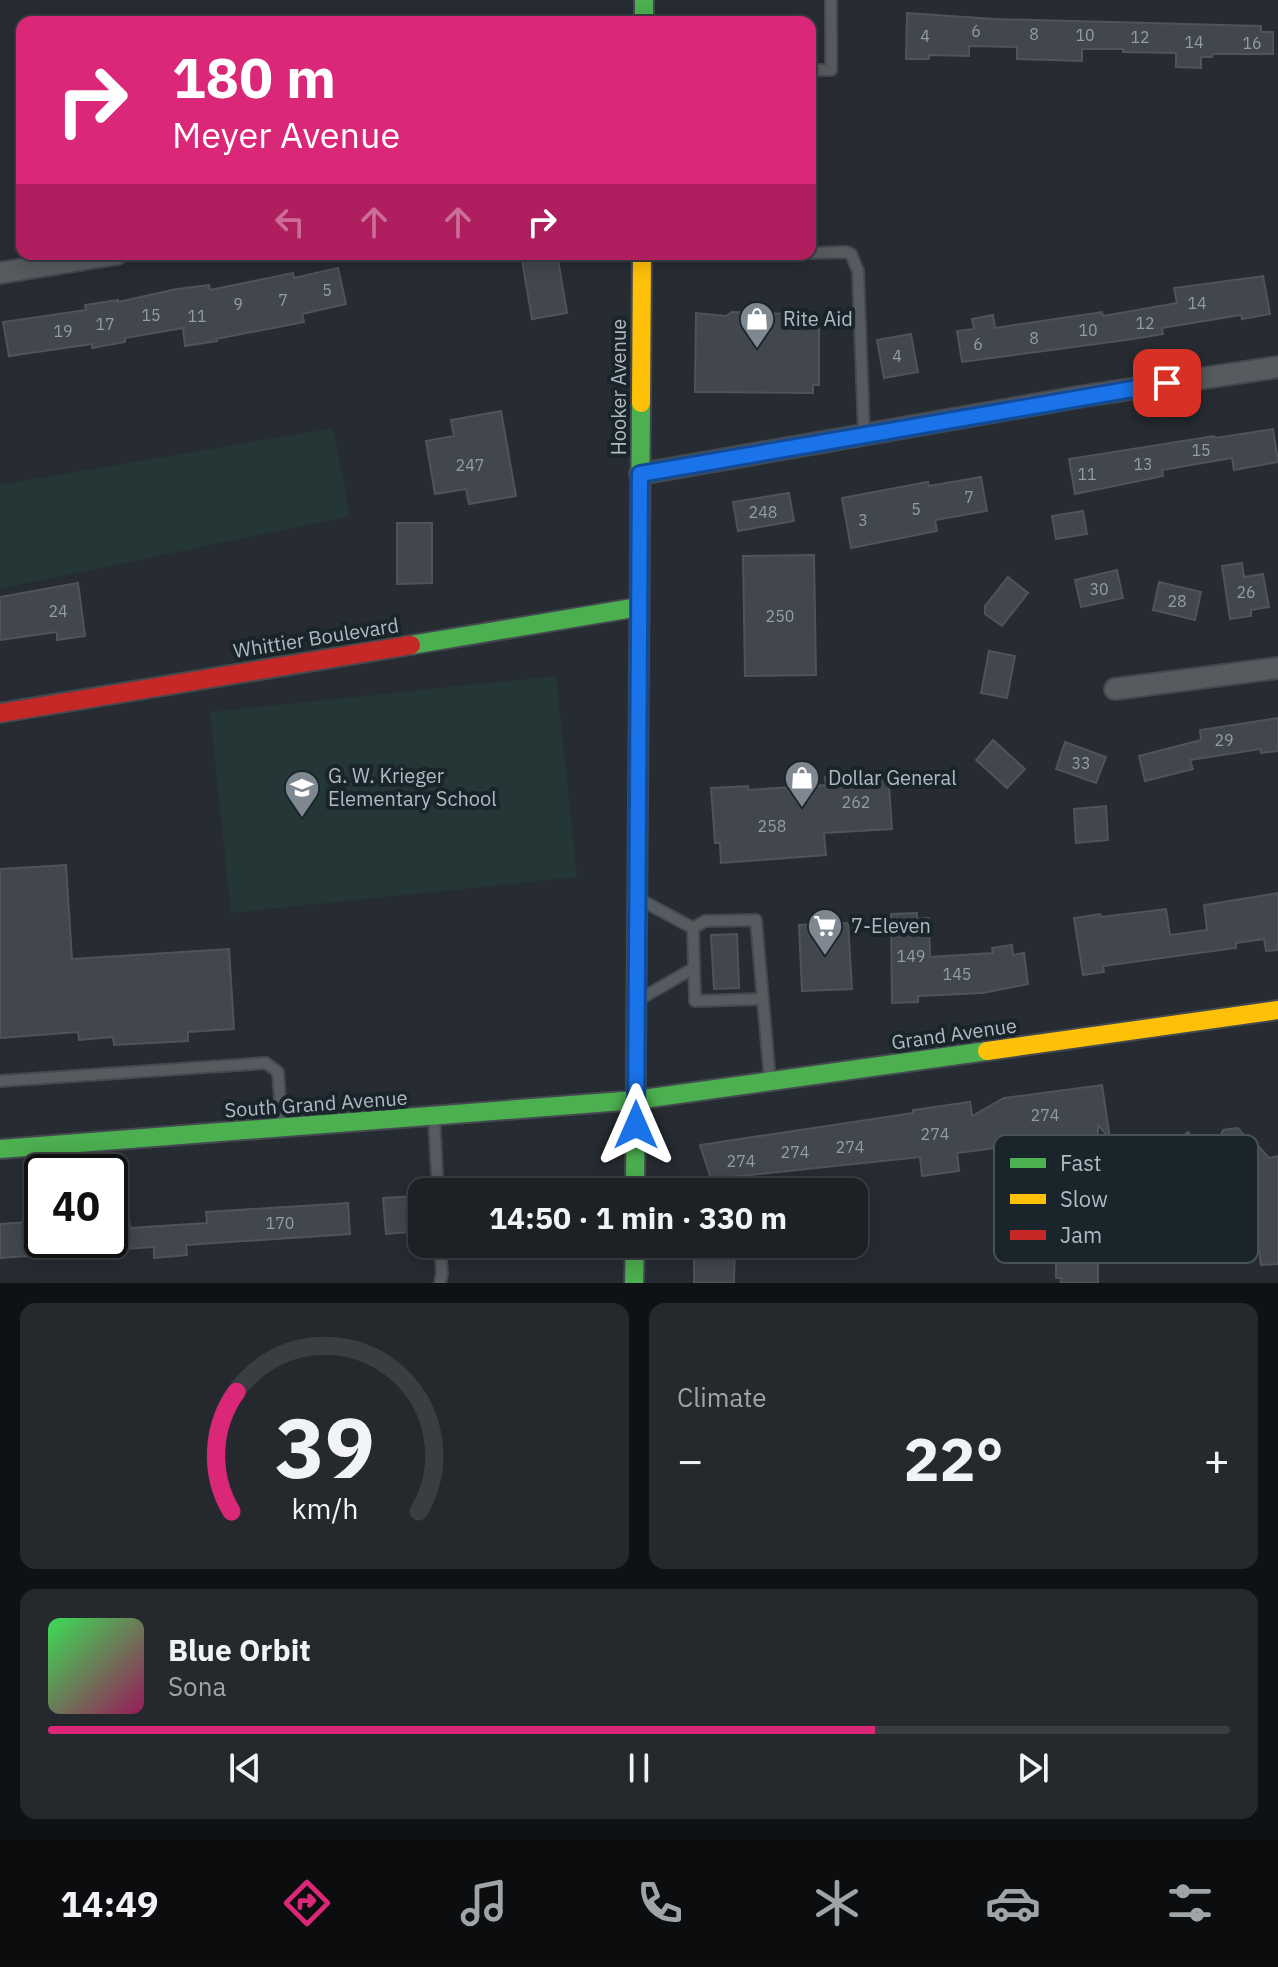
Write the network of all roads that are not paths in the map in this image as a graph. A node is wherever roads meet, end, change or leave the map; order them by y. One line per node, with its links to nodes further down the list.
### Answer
1 (831, 0): 2 (lane)
2 (816, 70)
3 (816, 253): 8 (lane)
4 (80, 260): 6 (street)
5 (642, 260): 9 (street, Hooker Avenue)
6 (0, 273)
7 (1278, 367): 8 (street)
8 (864, 434): 9 (street)
9 (640, 474): 10 (street, Hooker Avenue)
10 (639, 607): 13 (street, Whittier Boulevard); 14 (street, Hooker Avenue)
11 (1278, 668): 12 (street)
12 (1115, 689)
13 (0, 713)
14 (637, 898): 15 (lane); 18 (street, Hooker Avenue)
15 (693, 928): 16 (lane); 17 (lane)
16 (694, 968): 17 (lane); 18 (lane)
17 (763, 999): 21 (lane)
18 (636, 1001): 22 (street, Hooker Avenue)
19 (1278, 1010): 21 (street, Grand Avenue)
20 (0, 1081): 24 (lane)
21 (770, 1082): 22 (street, Grand Avenue)
22 (636, 1100): 23 (street, South Grand Avenue); 27 (street, Hooker Avenue)
23 (434, 1117): 24 (street, South Grand Avenue); 26 (lane)
24 (283, 1129): 25 (street, South Grand Avenue)
25 (0, 1149)
26 (437, 1178)
27 (635, 1178)
28 (441, 1258): 30 (lane)
29 (635, 1258): 31 (street)
30 (440, 1283)
31 (634, 1283)

